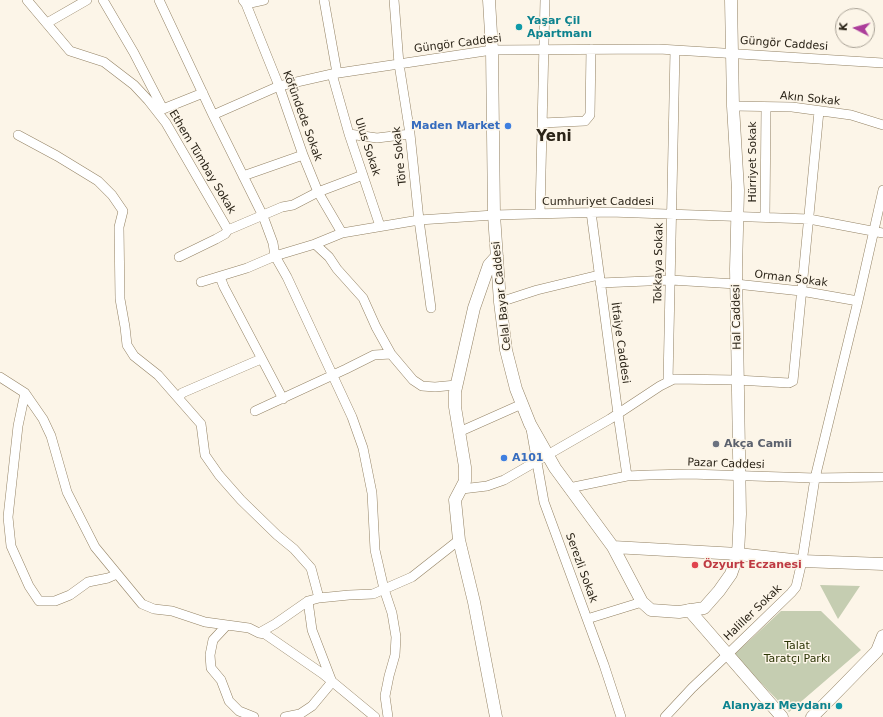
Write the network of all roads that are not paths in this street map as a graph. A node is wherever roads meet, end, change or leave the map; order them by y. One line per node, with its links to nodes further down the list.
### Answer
1 (27, 0): 12 (street, Ethem Tümbay Sokak)
2 (87, 0): 12 (street)
3 (103, 0): 25 (street)
4 (160, 0): 22 (street)
5 (264, 0): 11 (street)
6 (324, 0): 20 (street, Ulus Sokak)
7 (394, 0): 19 (street, Töre Sokak)
8 (489, 0): 15 (street, Celal Bayar Caddesi)
9 (544, 0): 13 (street)
10 (731, 0): 17 (street, Hal Caddesi)
11 (244, 2): 21 (street, Köfündede Sokak)
12 (47, 23): 25 (street, Ethem Tümbay Sokak)
13 (543, 49): 14 (street, Güngör Caddesi); 15 (street, Güngör Caddesi); 28 (street)
14 (591, 49): 16 (street, Güngör Caddesi); 28 (street)
15 (492, 50): 19 (street, Güngör Caddesi); 41 (street, Celal Bayar Caddesi)
16 (675, 50): 17 (street, Güngör Caddesi); 40 (street, Tokkaya Sokak)
17 (732, 53): 18 (street, Güngör Caddesi); 23 (street, Hal Caddesi)
18 (883, 63)
19 (399, 64): 20 (street, Güngör Caddesi); 31 (street, Töre Sokak)
20 (335, 74): 21 (street, Güngör Caddesi); 30 (street, Ulus Sokak)
21 (278, 86): 27 (street, Güngör Caddesi); 33 (street, Köfündede Sokak)
22 (203, 93): 25 (street); 27 (street)
23 (733, 106): 24 (street, Akın Sokak); 43 (street, Hal Caddesi)
24 (766, 107): 26 (street, Akın Sokak); 44 (street, Hürriyet Sokak)
25 (160, 110): 48 (street, Ethem Tümbay Sokak)
26 (819, 111): 29 (street, Akın Sokak); 45 (street)
27 (212, 114): 35 (street)
28 (542, 123): 39 (street)
29 (883, 125)
30 (349, 134): 31 (street); 34 (street, Ulus Sokak)
31 (410, 134): 46 (street, Töre Sokak)
32 (18, 135): 72 (street)
33 (303, 155): 35 (street); 37 (street, Köfündede Sokak)
34 (363, 175): 37 (street, Ethem Tümbay Sokak); 47 (street, Ulus Sokak)
35 (243, 176): 42 (street)
36 (883, 190): 49 (street, Haliller Sokak)
37 (318, 192): 42 (street, Ethem Tümbay Sokak); 50 (street, Köfündede Sokak)
38 (591, 212): 39 (street, Cumhuriyet Caddesi); 40 (street, Cumhuriyet Caddesi); 56 (street, İtfaiye Caddesi)
39 (540, 214): 41 (street, Cumhuriyet Caddesi)
40 (672, 214): 43 (street, Cumhuriyet Caddesi); 57 (street, Tokkaya Sokak)
41 (494, 215): 46 (street, Cumhuriyet Caddesi); 53 (street, Celal Bayar Caddesi)
42 (263, 216): 48 (street, Ethem Tümbay Sokak); 52 (street)
43 (738, 216): 44 (street, Cumhuriyet Caddesi); 59 (street, Hal Caddesi)
44 (765, 217): 45 (street, Cumhuriyet Caddesi)
45 (809, 218): 49 (street, Cumhuriyet Caddesi); 60 (street)
46 (419, 220): 47 (street, Cumhuriyet Caddesi); 63 (street, Töre Sokak)
47 (380, 226): 50 (street, Cumhuriyet Caddesi)
48 (228, 230): 54 (street)
49 (879, 231): 61 (street, Haliller Sokak)
50 (342, 233): 51 (street, Cumhuriyet Caddesi)
51 (315, 244): 52 (street, Cumhuriyet Caddesi); 64 (street)
52 (275, 256): 55 (street, Cumhuriyet Caddesi); 66 (street)
53 (497, 256): 62 (street, Celal Bayar Caddesi); 70 (street)
54 (179, 257)
55 (220, 277): 58 (street, Cumhuriyet Caddesi); 65 (street)
56 (600, 279): 57 (street, Orman Sokak); 62 (street, Orman Sokak); 76 (street, İtfaiye Caddesi)
57 (671, 280): 59 (street, Orman Sokak); 69 (street, Tokkaya Sokak)
58 (201, 282)
59 (736, 284): 60 (street, Orman Sokak); 68 (street, Hal Caddesi)
60 (801, 291): 61 (street, Orman Sokak); 68 (street)
61 (858, 301): 84 (street, Haliller Sokak)
62 (500, 302): 74 (street, Celal Bayar Caddesi)
63 (431, 308)
64 (391, 354): 66 (street); 70 (street)
65 (261, 359): 72 (street); 73 (street)
66 (333, 376): 73 (street); 93 (street)
67 (0, 377): 71 (street)
68 (737, 380): 69 (street); 82 (street, Hal Caddesi)
69 (668, 382): 76 (street)
70 (456, 385): 78 (street)
71 (24, 393): 92 (street); 92 (street)
72 (179, 398): 94 (street)
73 (283, 399): 75 (street)
74 (522, 404): 77 (street, Celal Bayar Caddesi); 78 (street)
75 (255, 411)
76 (618, 414): 79 (street); 81 (street, İtfaiye Caddesi)
77 (530, 424): 79 (street, Celal Bayar Caddesi); 80 (street, Serezli Sokak)
78 (460, 432): 86 (street)
79 (547, 454): 80 (street); 85 (street, Celal Bayar Caddesi)
80 (536, 462): 86 (street); 98 (street, Serezli Sokak)
81 (627, 476): 82 (street, Pazar Caddesi); 85 (street, Pazar Caddesi)
82 (739, 476): 84 (street, Pazar Caddesi); 89 (street, Hal Caddesi)
83 (883, 477): 84 (street, Pazar Caddesi)
84 (816, 478): 90 (street, Haliller Sokak)
85 (569, 488): 88 (street, Celal Bayar Caddesi)
86 (462, 489): 87 (street)
87 (459, 540): 93 (street); 110 (street)
88 (612, 547): 89 (street); 96 (street, Celal Bayar Caddesi)
89 (738, 554): 90 (street); 97 (street, Hal Caddesi)
90 (802, 561): 91 (street); 102 (street, Haliller Sokak)
91 (883, 564)
92 (117, 574): 99 (street)
93 (384, 589): 94 (street); 109 (street)
94 (319, 598): 95 (street)
95 (308, 601): 100 (street); 103 (street)
96 (642, 602): 97 (street); 98 (street)
97 (689, 610): 102 (street)
98 (587, 619): 111 (street, Serezli Sokak)
99 (227, 625): 100 (street); 106 (street)
100 (259, 633): 103 (street)
101 (882, 640): 105 (street)
102 (728, 654): 112 (street, Haliller Sokak); 113 (street)
103 (332, 682): 104 (street); 107 (street)
104 (364, 714): 108 (street)
105 (818, 715)
106 (254, 717)
107 (285, 717)
108 (374, 717)
109 (388, 717)
110 (496, 717)
111 (621, 717)
112 (665, 717)
113 (782, 717)

